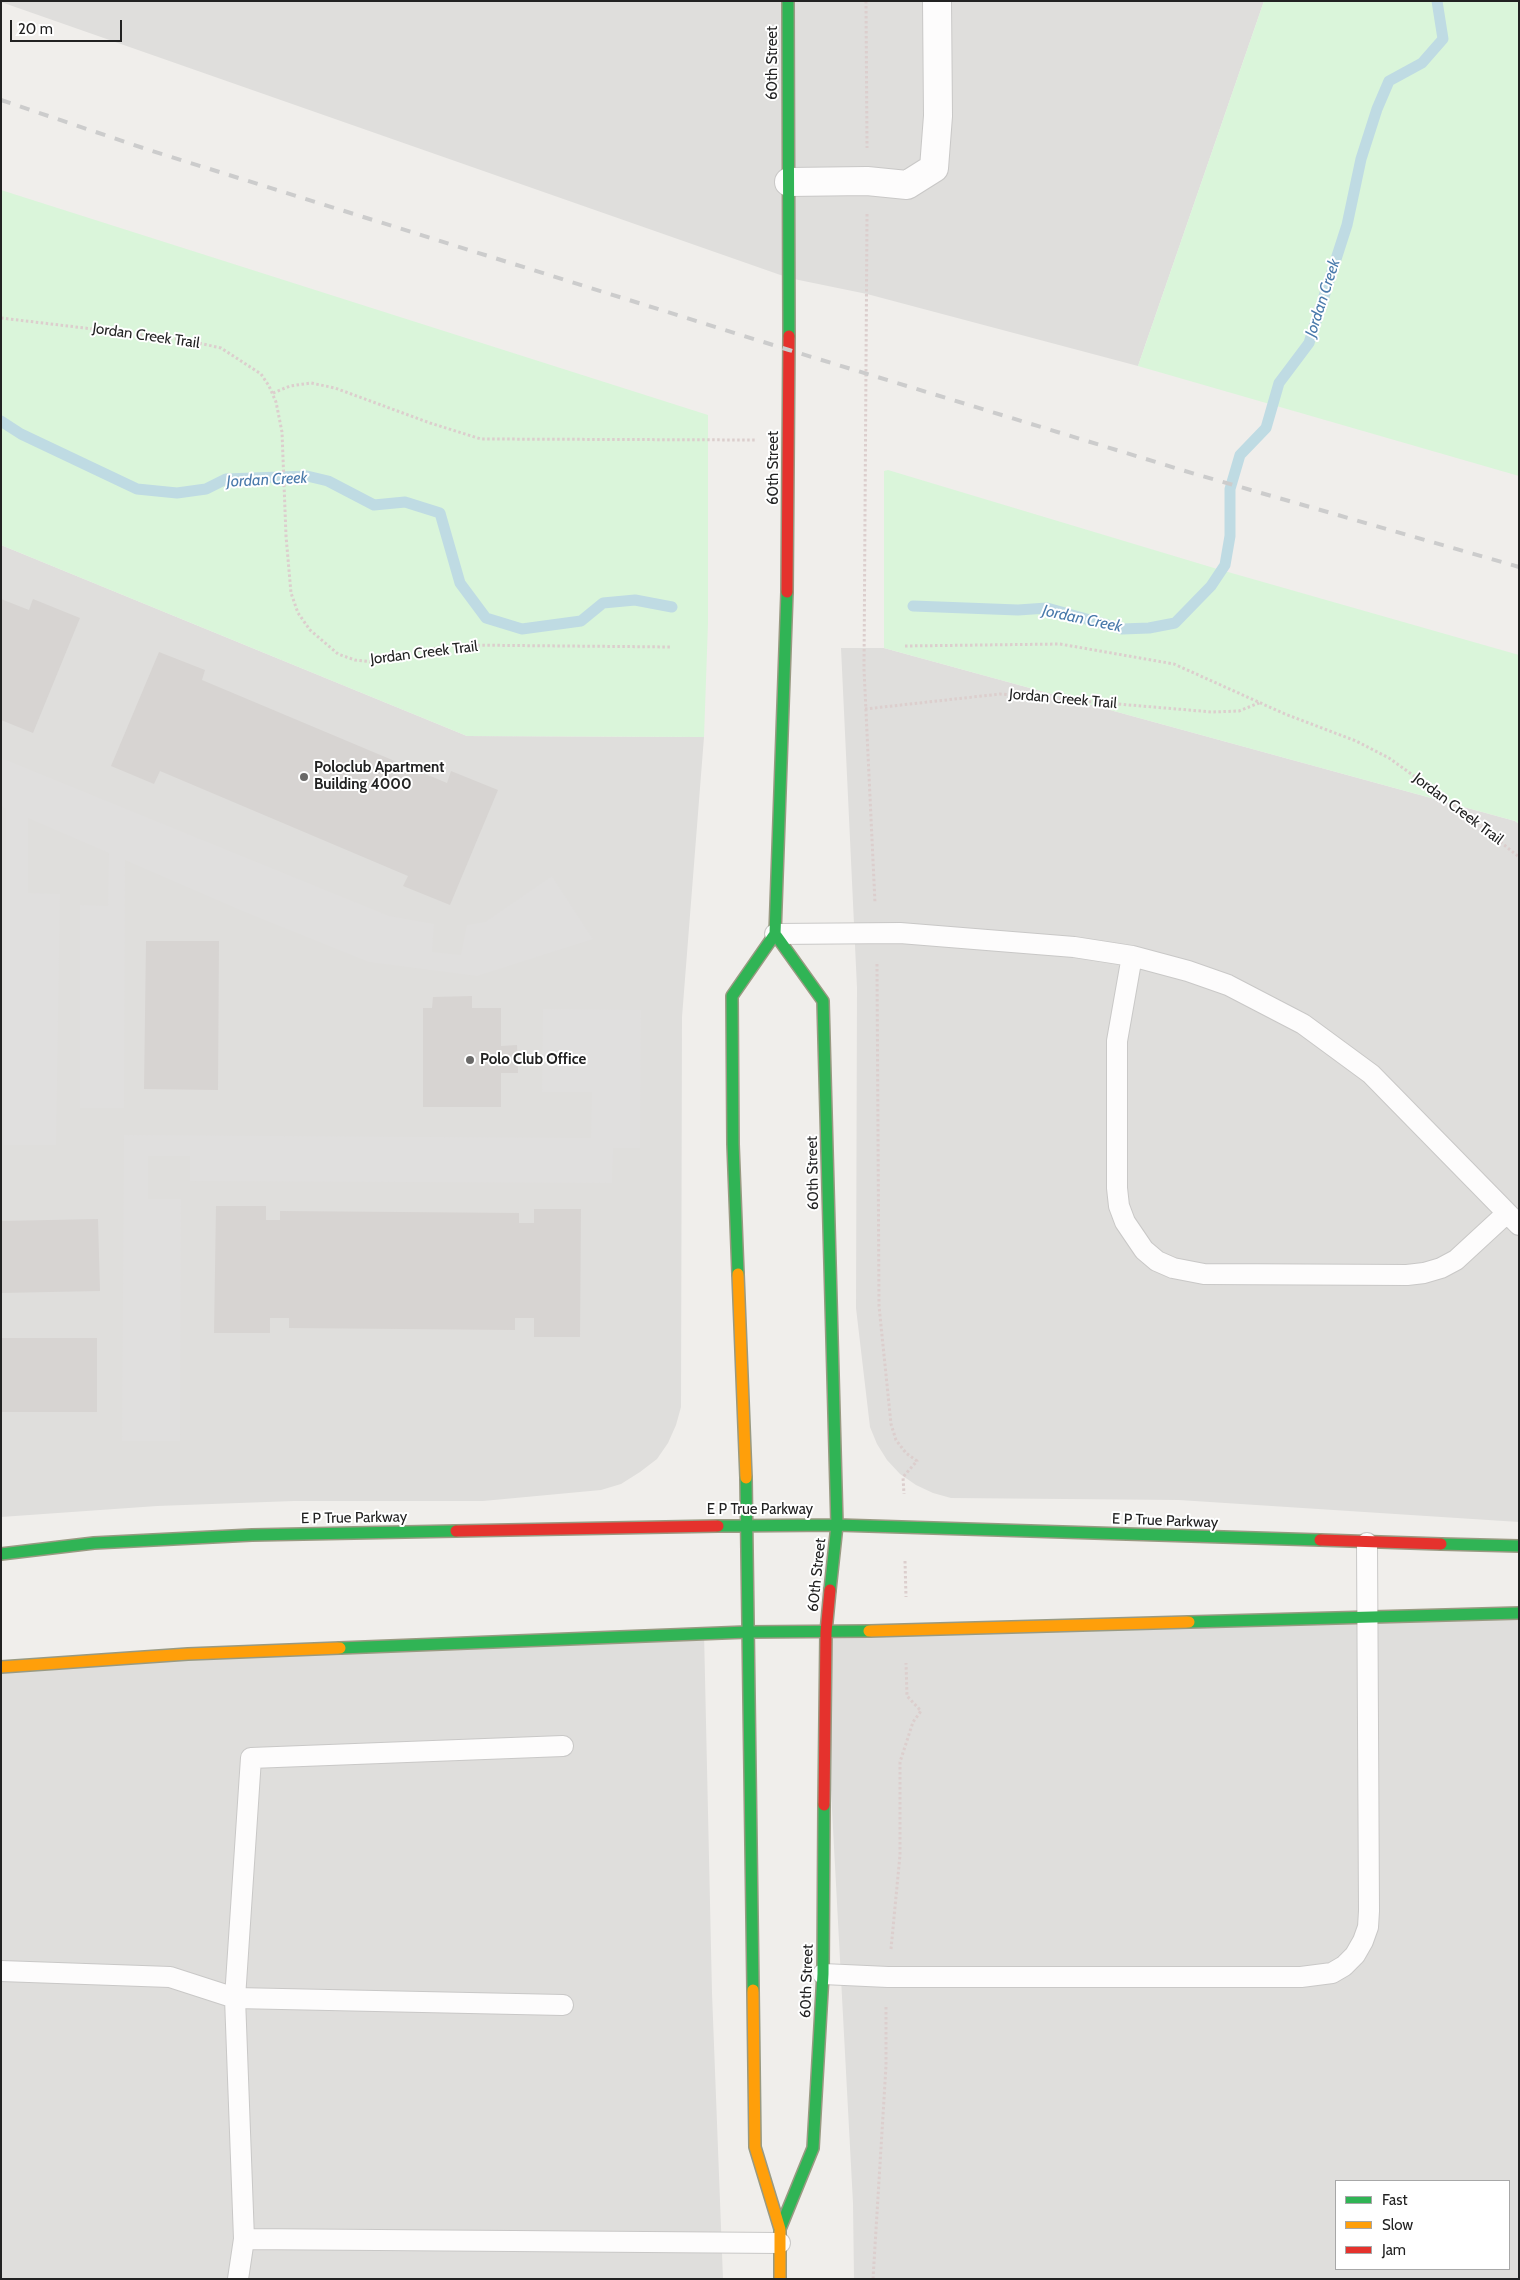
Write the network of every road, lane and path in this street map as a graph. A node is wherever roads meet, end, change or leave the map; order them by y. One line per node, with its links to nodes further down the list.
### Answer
1 (788, 1): 5 (main road, 60th Street)
2 (866, 1): 4 (path)
3 (937, 1): 4 (street)
4 (867, 181): 5 (street); 12 (path)
5 (788, 182): 8 (main road, 60th Street)
6 (1, 318): 7 (path, Jordan Creek Trail)
7 (273, 393): 8 (path); 10 (path, Jordan Creek Trail)
8 (789, 441): 14 (main road, 60th Street)
9 (905, 646): 11 (path, Jordan Creek Trail)
10 (672, 647)
11 (1260, 702): 12 (path, Jordan Creek Trail); 13 (path, Jordan Creek Trail)
12 (865, 709): 15 (path)
13 (1519, 856)
14 (775, 934): 15 (lane); 18 (main road, 60th Street); 19 (main road, 60th Street)
15 (876, 934): 16 (lane); 20 (path)
16 (1132, 956): 17 (lane); 17 (lane)
17 (1513, 1219)
18 (748, 1525): 19 (main road, E P True Parkway); 23 (main road, E P True Parkway); 27 (main road, 60th Street)
19 (837, 1525): 20 (main road, E P True Parkway); 28 (main road, 60th Street)
20 (904, 1528): 21 (main road, E P True Parkway); 26 (path)
21 (1367, 1543): 22 (main road, E P True Parkway); 25 (lane)
22 (1519, 1546)
23 (1, 1554)
24 (1519, 1613): 25 (main road)
25 (1367, 1617): 26 (main road); 33 (lane)
26 (906, 1630): 28 (main road); 33 (path)
27 (747, 1632): 28 (main road); 29 (main road); 36 (main road, 60th Street)
28 (826, 1632): 32 (main road, 60th Street)
29 (1, 1667)
30 (563, 1746): 34 (lane)
31 (1, 1970): 34 (lane)
32 (823, 1974): 33 (lane); 36 (main road, 60th Street)
33 (888, 1976): 40 (path)
34 (235, 1998): 35 (lane); 37 (lane)
35 (563, 2005)
36 (780, 2236): 37 (lane); 39 (main road, 60th Street)
37 (244, 2239): 38 (lane)
38 (238, 2279)
39 (780, 2279)
40 (873, 2279)

